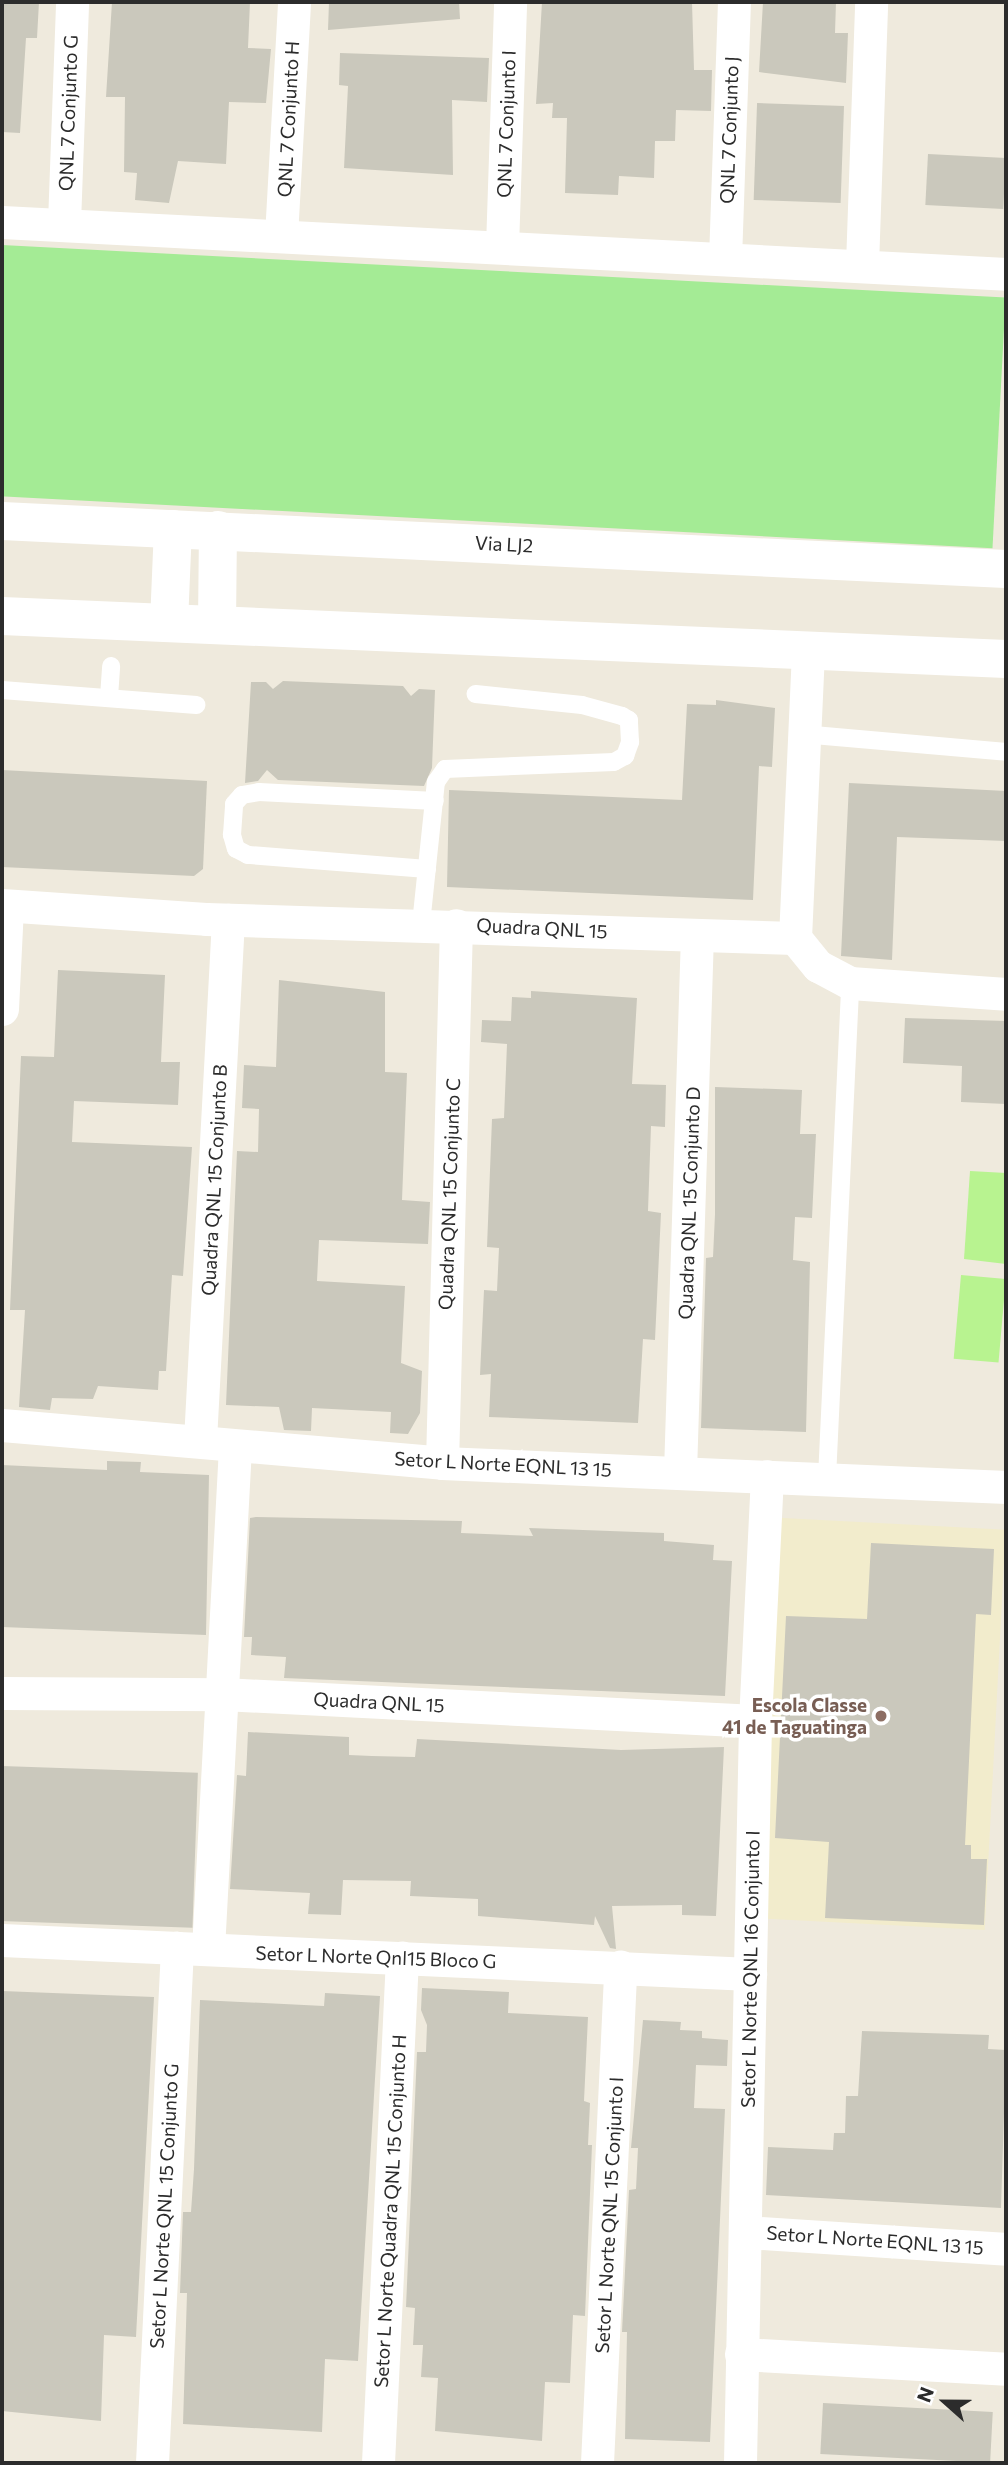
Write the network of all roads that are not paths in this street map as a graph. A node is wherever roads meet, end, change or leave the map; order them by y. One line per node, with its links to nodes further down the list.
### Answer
1 (72, 2): 7 (street, QNL 7 Conjunto G)
2 (294, 2): 8 (street, QNL 7 Conjunto H)
3 (510, 2): 9 (street, QNL 7 Conjunto I)
4 (734, 2): 10 (street, QNL 7 Conjunto J)
5 (871, 2): 11 (street)
6 (2, 222): 7 (street)
7 (64, 223): 8 (street)
8 (281, 236): 9 (street)
9 (502, 247): 10 (street)
10 (725, 259): 11 (street)
11 (862, 265): 12 (street)
12 (1006, 274)
13 (2, 521): 14 (main road, Via LJ2)
14 (173, 529): 15 (main road, Via LJ2); 18 (main road)
15 (218, 530): 16 (main road, Via LJ2); 19 (main road)
16 (1006, 569)
17 (2, 616): 18 (main road)
18 (169, 623): 19 (main road)
19 (217, 624): 20 (main road)
20 (808, 650): 21 (main road); 27 (street)
21 (1006, 659)
22 (111, 666): 25 (lane)
23 (2, 690): 25 (lane)
24 (476, 694): 29 (lane)
25 (109, 697): 26 (lane)
26 (196, 705)
27 (802, 734): 28 (lane); 36 (street)
28 (1006, 752)
29 (435, 801): 30 (lane); 30 (lane)
30 (427, 869): 33 (lane)
31 (4, 906): 32 (street, Quadra QNL 15); 39 (street)
32 (228, 920): 33 (street, Quadra QNL 15); 41 (street, Quadra QNL 15 Conjunto B)
33 (421, 924): 34 (street, Quadra QNL 15)
34 (456, 925): 35 (street, Quadra QNL 15); 43 (street, Quadra QNL 15 Conjunto C)
35 (697, 935): 36 (street, Quadra QNL 15); 44 (street, Quadra QNL 15 Conjunto D)
36 (795, 938): 37 (street)
37 (850, 983): 38 (street); 46 (lane)
38 (1006, 994)
39 (2, 1009)
40 (2, 1424): 41 (street, Setor L Norte EQNL 13 15)
41 (200, 1440): 42 (street, Setor L Norte EQNL 13 15)
42 (235, 1447): 43 (street, Setor L Norte EQNL 13 15); 49 (street, Setor L Norte QNL 15 Conjunto G)
43 (442, 1463): 44 (street, Setor L Norte EQNL 13 15)
44 (680, 1472): 45 (street, Setor L Norte EQNL 13 15)
45 (767, 1476): 46 (street, Setor L Norte EQNL 13 15); 50 (street, Setor L Norte QNL 16 Conjunto I)
46 (827, 1478): 47 (street, Setor L Norte EQNL 13 15)
47 (1006, 1487)
48 (2, 1693): 49 (street, Quadra QNL 15)
49 (223, 1694): 50 (street, Quadra QNL 15); 52 (street, Setor L Norte QNL 15 Conjunto G)
50 (755, 1721): 55 (street, Setor L Norte QNL 16 Conjunto I)
51 (2, 1940): 52 (street, Setor L Norte Qnl15 Bloco G)
52 (192, 1949): 53 (street, Setor L Norte Qnl15 Bloco G); 60 (street, Setor L Norte QNL 15 Conjunto G)
53 (402, 1958): 54 (street, Setor L Norte Qnl15 Bloco G); 61 (street, Setor L Norte Quadra QNL 15 Conjunto H)
54 (620, 1967): 55 (street, Setor L Norte Qnl15 Bloco G); 62 (street, Setor L Norte QNL 15 Conjunto I)
55 (750, 1974): 56 (street, Setor L Norte QNL 16 Conjunto I)
56 (745, 2232): 57 (street, Setor L Norte EQNL 13 15); 58 (street, Setor L Norte QNL 16 Conjunto I)
57 (1006, 2249)
58 (741, 2354): 59 (street); 63 (street, Setor L Norte QNL 16 Conjunto I)
59 (1006, 2369)
60 (152, 2463)
61 (378, 2463)
62 (597, 2463)
63 (740, 2463)

